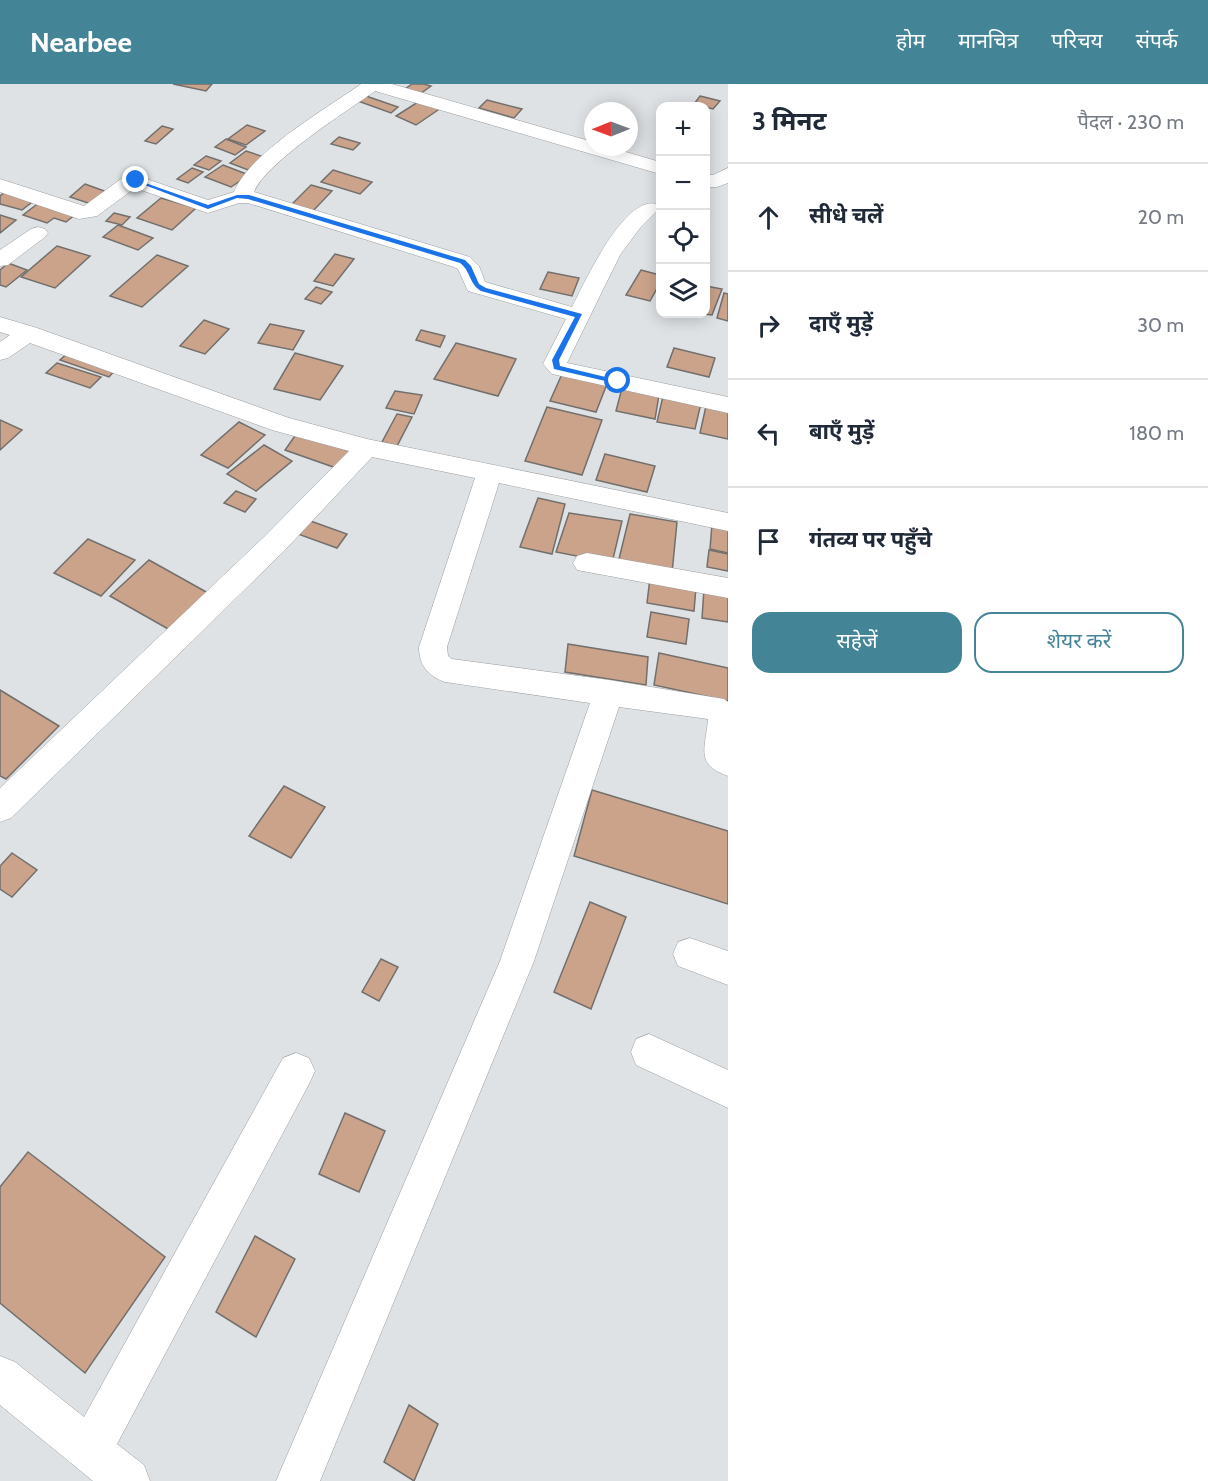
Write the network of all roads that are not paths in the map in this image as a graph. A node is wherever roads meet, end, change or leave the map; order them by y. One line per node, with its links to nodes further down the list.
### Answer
1 (372, 84): 2 (street); 6 (street)
2 (656, 167)
3 (728, 174): 4 (street)
4 (710, 181)
5 (0, 185): 6 (street)
6 (242, 196): 10 (street)
7 (650, 208): 10 (street)
8 (38, 232): 9 (street)
9 (0, 260)
10 (579, 316): 14 (street)
11 (0, 324): 12 (street)
12 (29, 333): 13 (street); 15 (street)
13 (0, 353)
14 (728, 405)
15 (367, 447): 16 (street); 22 (street)
16 (489, 473): 17 (street); 20 (street)
17 (728, 522)
18 (587, 563): 19 (street)
19 (728, 588)
20 (609, 692): 21 (street); 31 (street)
21 (728, 763)
22 (0, 808)
23 (690, 954): 24 (street)
24 (728, 968)
25 (648, 1052): 27 (street)
26 (296, 1071): 29 (street)
27 (728, 1089)
28 (0, 1377): 29 (street)
29 (89, 1450): 30 (street)
30 (128, 1481)
31 (298, 1481)

